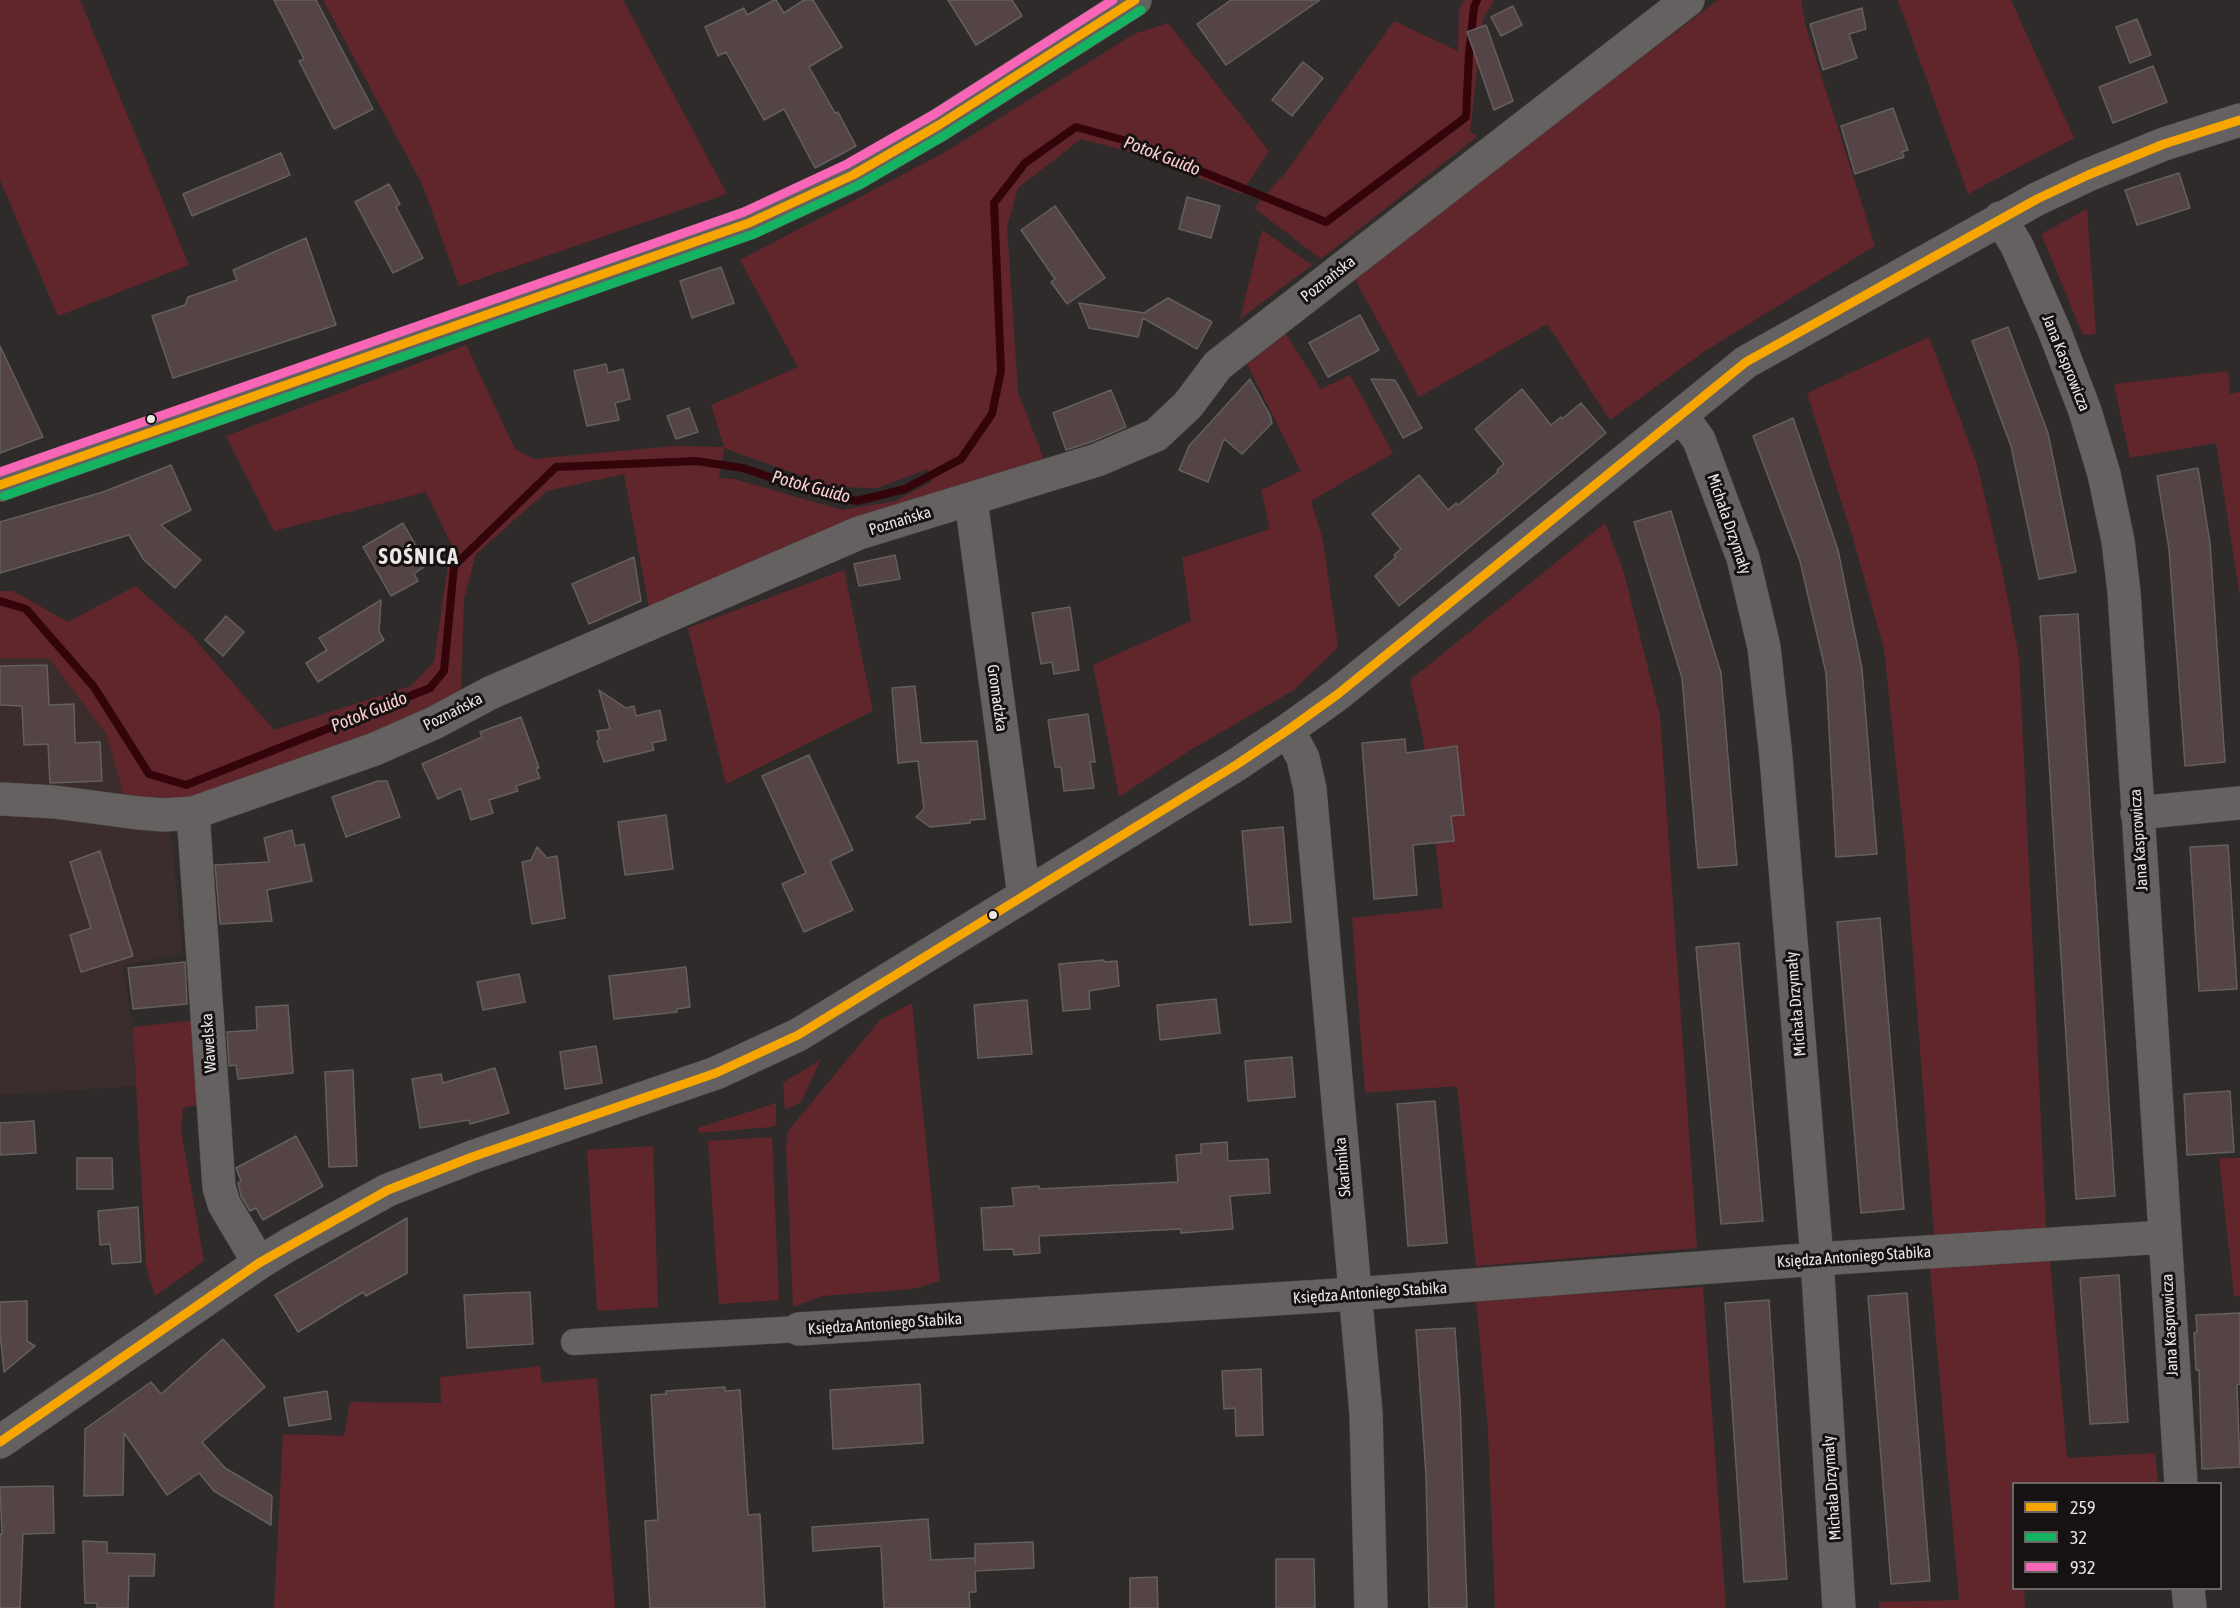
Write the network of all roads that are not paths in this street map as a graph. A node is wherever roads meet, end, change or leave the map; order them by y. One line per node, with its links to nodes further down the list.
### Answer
1 (1688, 0): 7 (street, Poznańska)
2 (1121, 4): 6 (street)
3 (2240, 120): 4 (street)
4 (2000, 218): 5 (street); 12 (street, Jana Kasprowicza)
5 (1681, 415): 8 (street); 15 (street, Michała Drzymały)
6 (0, 485)
7 (971, 500): 11 (street, Poznańska); 13 (street, Gromadzka)
8 (1288, 730): 13 (street); 17 (street, Skarbnika)
9 (0, 799): 11 (street, Poznańska)
10 (2240, 803): 12 (street)
11 (192, 813): 16 (street, Wawelska)
12 (2137, 813): 14 (street, Jana Kasprowicza)
13 (1024, 896): 16 (street)
14 (2165, 1237): 15 (street, Księdza Antoniego Stabika); 21 (street, Jana Kasprowicza)
15 (1816, 1259): 17 (street, Księdza Antoniego Stabika); 24 (street, Michała Drzymały)
16 (259, 1263): 20 (street)
17 (1354, 1294): 18 (street, Księdza Antoniego Stabika); 23 (street, Skarbnika)
18 (799, 1329): 19 (street, Księdza Antoniego Stabika)
19 (574, 1342)
20 (0, 1442)
21 (2181, 1482)
22 (2188, 1590): 25 (street)
23 (1371, 1608)
24 (1839, 1608)
25 (2190, 1608)

